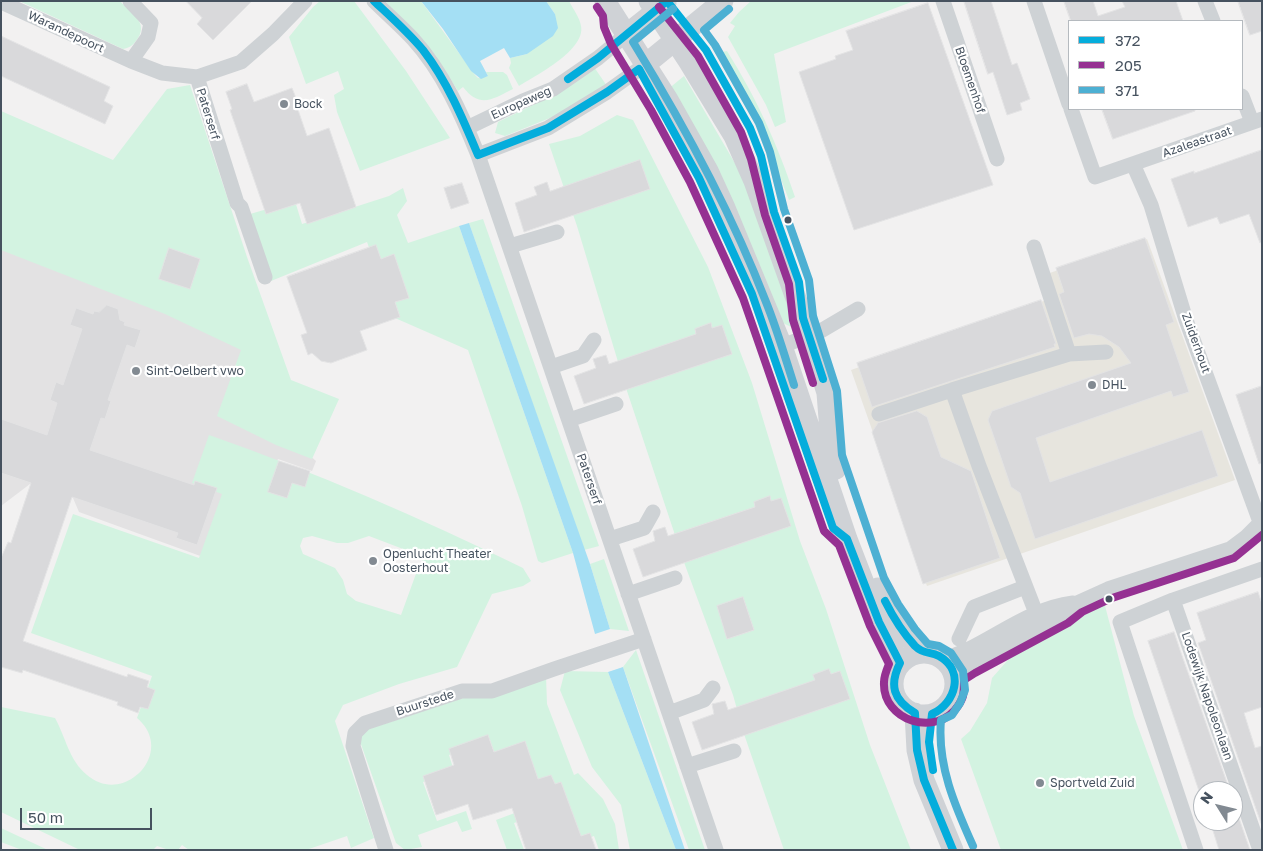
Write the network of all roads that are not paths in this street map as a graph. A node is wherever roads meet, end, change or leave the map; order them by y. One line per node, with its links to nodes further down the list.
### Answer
1 (130, 1): 14 (street)
2 (305, 1): 16 (street, Paterserf)
3 (374, 1): 21 (street, Paterserf)
4 (605, 1): 12 (street)
5 (723, 1): 13 (street)
6 (943, 1): 23 (street, Bloemenhof)
7 (1034, 1): 18 (street)
8 (1205, 1): 11 (street)
9 (1, 2): 14 (street, Warandepoort)
10 (657, 4): 12 (street, Europaweg); 13 (street)
11 (1213, 20)
12 (628, 34): 15 (street); 21 (street, Europaweg)
13 (675, 41): 15 (street); 30 (street)
14 (131, 61): 16 (street, Warandepoort)
15 (646, 64): 22 (street); 32 (street)
16 (197, 77): 28 (street, Paterserf)
17 (1243, 98): 20 (street)
18 (1068, 101)
19 (1071, 110): 24 (street, Azaleastraat)
20 (1257, 121): 24 (street, Azaleastraat)
21 (467, 128): 22 (street, Paterserf)
22 (478, 154): 26 (street, Paterserf)
23 (997, 159)
24 (1133, 164): 41 (street, Zuiderhout)
25 (557, 232): 26 (street)
26 (510, 246): 35 (street, Paterserf)
27 (1034, 247): 34 (street)
28 (264, 277)
29 (858, 309): 30 (street)
30 (809, 335): 32 (street); 51 (street)
31 (594, 340): 35 (street)
32 (782, 346): 52 (street)
33 (1106, 352): 34 (street)
34 (1070, 354): 36 (street)
35 (551, 367): 39 (street, Paterserf)
36 (952, 390): 38 (street); 45 (street)
37 (616, 404): 39 (street)
38 (879, 414)
39 (569, 420): 42 (street, Paterserf)
40 (653, 512): 42 (street)
41 (1261, 521): 48 (street)
42 (610, 539): 46 (street, Paterserf)
43 (1262, 568): 47 (street)
44 (675, 578): 46 (street)
45 (1025, 586): 48 (street); 50 (street)
46 (628, 594): 49 (street, Paterserf)
47 (1173, 600): 63 (street); 64 (street, Lodewijk Napoleonlaan)
48 (1038, 620): 53 (street)
49 (644, 639): 55 (street, Paterserf); 59 (street, Buurstede)
50 (959, 639)
51 (923, 653): 52 (street); 53 (street)
52 (900, 663): 56 (street)
53 (949, 667): 56 (street)
54 (712, 688): 55 (street)
55 (669, 713): 58 (street, Paterserf)
56 (923, 714): 61 (street); 62 (street)
57 (734, 751): 58 (street)
58 (687, 766): 60 (street, Paterserf)
59 (386, 850)
60 (716, 850)
61 (953, 850)
62 (964, 850)
63 (1196, 850)
64 (1260, 850)

